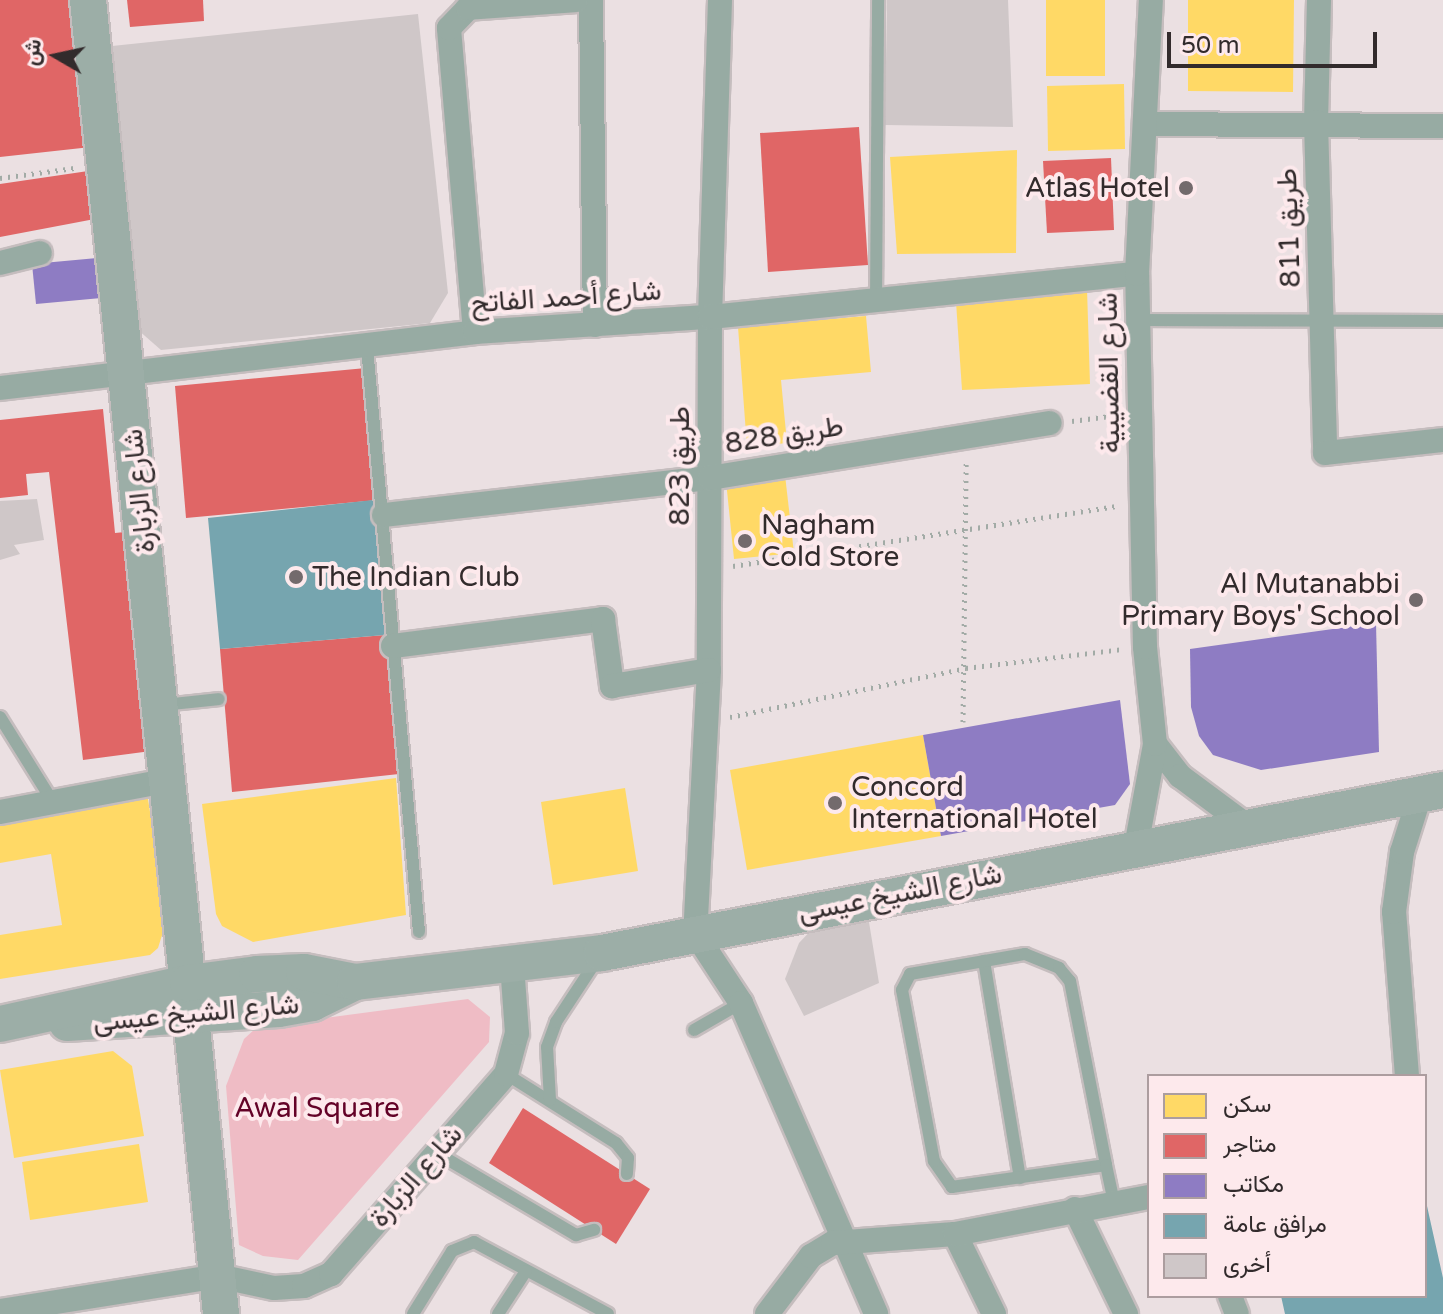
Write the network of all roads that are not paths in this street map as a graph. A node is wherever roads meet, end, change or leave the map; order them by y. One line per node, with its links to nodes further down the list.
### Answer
1 (88, 0): 22 (street, شارع الزبارة)
2 (576, 0): 20 (street)
3 (591, 0): 19 (street)
4 (720, 0): 15 (street, طريق 823)
5 (878, 0): 14 (lane)
6 (1151, 0): 9 (street, شارع القضيبية)
7 (1319, 0): 8 (street, طريق 811)
8 (1316, 122): 9 (street); 10 (street); 16 (street, طريق 811)
9 (1145, 124): 13 (street, شارع القضيبية)
10 (1443, 126)
11 (40, 253): 12 (street)
12 (0, 263)
13 (1137, 274): 14 (street, شارع أحمد الفاتح); 17 (street, شارع القضيبية)
14 (876, 302): 15 (street, شارع أحمد الفاتح)
15 (710, 317): 19 (street, شارع أحمد الفاتح); 26 (street, طريق 823)
16 (1322, 318): 17 (lane); 18 (lane); 25 (street, طريق 811)
17 (1138, 320): 33 (street, شارع القضيبية)
18 (1443, 321)
19 (595, 325): 20 (street, شارع أحمد الفاتح)
20 (475, 332): 21 (street, شارع أحمد الفاتح)
21 (367, 347): 22 (street, شارع أحمد الفاتح); 27 (lane)
22 (127, 375): 23 (street, شارع أحمد الفاتح); 31 (street, شارع الزبارة)
23 (0, 388)
24 (1050, 423): 26 (street, طريق 828)
25 (1443, 440)
26 (710, 478): 27 (street, طريق 828); 29 (street, طريق 823)
27 (384, 515): 28 (lane)
28 (393, 646): 29 (street); 40 (lane)
29 (709, 670): 41 (street, طريق 823)
30 (219, 699): 31 (lane)
31 (160, 706): 34 (street, شارع الزبارة)
32 (0, 717): 36 (lane)
33 (1155, 744): 38 (street); 39 (street, شارع القضيبية)
34 (166, 781): 36 (street); 46 (street, شارع الزبارة)
35 (1431, 793): 38 (street, شارع الشيخ عيسى); 52 (street)
36 (53, 802): 37 (street)
37 (1, 811)
38 (1247, 826): 39 (street, شارع الشيخ عيسى)
39 (1136, 847): 41 (street, شارع الشيخ عيسى)
40 (419, 932)
41 (695, 933): 42 (street, شارع الشيخ عيسى); 47 (street)
42 (602, 953): 44 (street, شارع الشيخ عيسى); 53 (lane)
43 (984, 961): 55 (lane); 57 (lane); 57 (lane)
44 (512, 965): 45 (street, شارع الشيخ عيسى); 51 (street, شارع الزبارة)
45 (355, 982): 46 (street, شارع الشيخ عيسى); 48 (street, شارع الشيخ عيسى)
46 (188, 983): 48 (street, شارع الزبارة); 49 (street, شارع الشيخ عيسى)
47 (741, 1003): 50 (lane); 63 (street)
48 (192, 1018): 49 (street, شارع الشيخ عيسى); 65 (street)
49 (16, 1021)
50 (694, 1030)
51 (506, 1074): 53 (lane); 54 (street, شارع الزبارة)
52 (1407, 1074)
53 (550, 1100): 56 (lane)
54 (435, 1152): 61 (lane); 65 (street, شارع الزبارة)
55 (1106, 1165): 57 (lane); 59 (lane)
56 (627, 1174)
57 (1020, 1178)
58 (1147, 1197): 59 (street)
59 (1114, 1203): 60 (street)
60 (1075, 1209): 62 (street); 74 (street)
61 (594, 1230)
62 (955, 1234): 63 (street); 73 (street)
63 (845, 1241): 71 (street); 72 (street)
64 (526, 1271): 68 (lane); 69 (lane); 70 (lane)
65 (218, 1276): 66 (street); 67 (street)
66 (0, 1311)
67 (221, 1314)
68 (413, 1314)
69 (498, 1314)
70 (608, 1314)
71 (767, 1314)
72 (876, 1314)
73 (994, 1314)
74 (1126, 1314)

